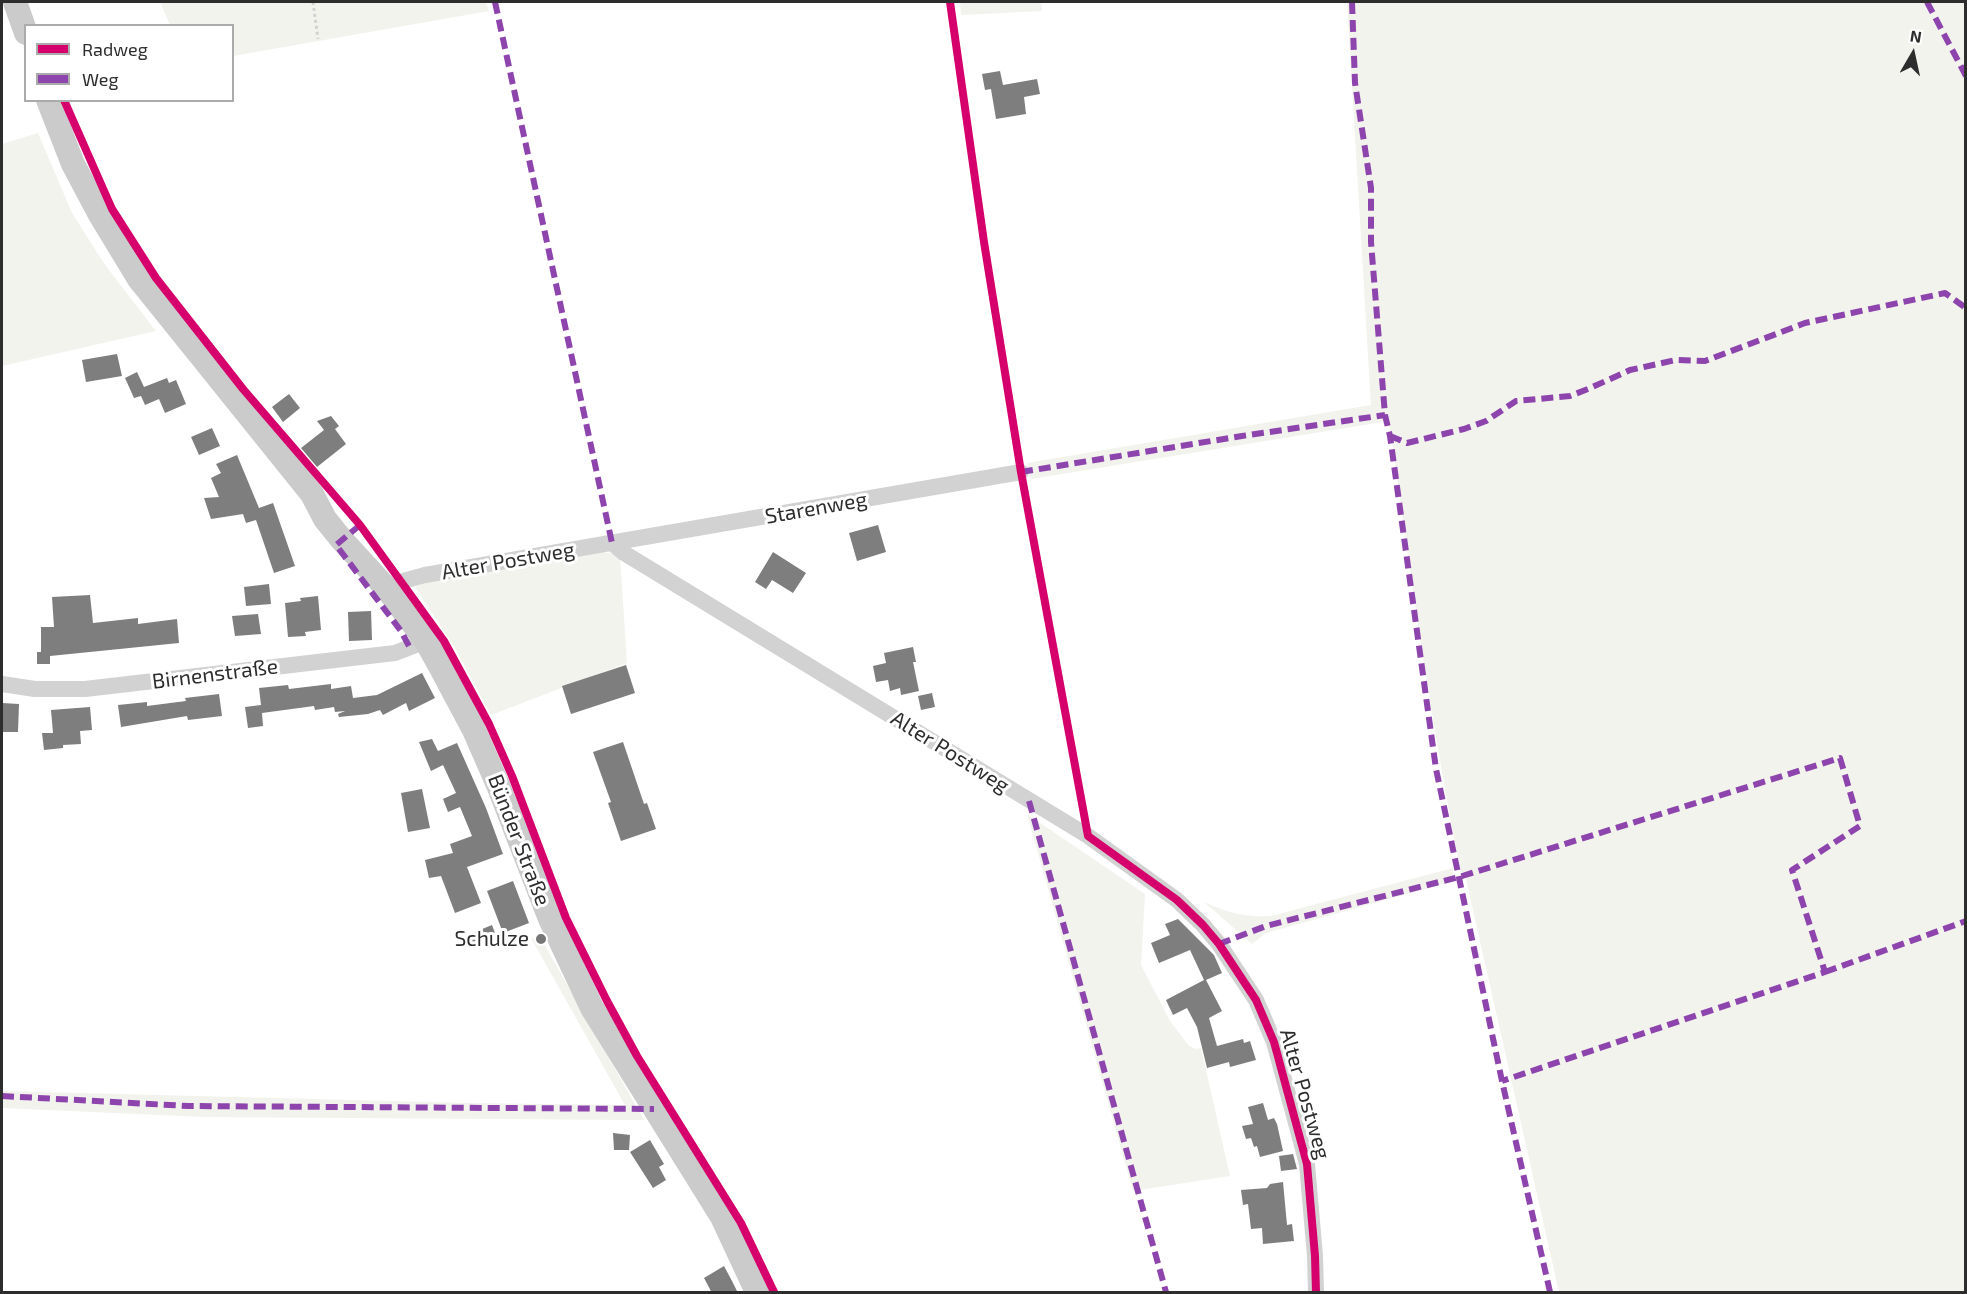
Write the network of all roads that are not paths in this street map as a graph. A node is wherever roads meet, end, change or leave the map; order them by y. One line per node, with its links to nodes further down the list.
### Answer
1 (15, 2): 2 (main road)
2 (24, 27)
3 (49, 102): 6 (main road, Bünder Straße)
4 (1021, 472): 5 (street, Starenweg)
5 (612, 543): 6 (street, Alter Postweg); 10 (street, Alter Postweg)
6 (384, 584): 7 (main road, Bünder Straße)
7 (426, 641): 8 (street, Birnenstraße); 9 (main road, Bünder Straße)
8 (2, 684)
9 (757, 1293)
10 (1316, 1293)

